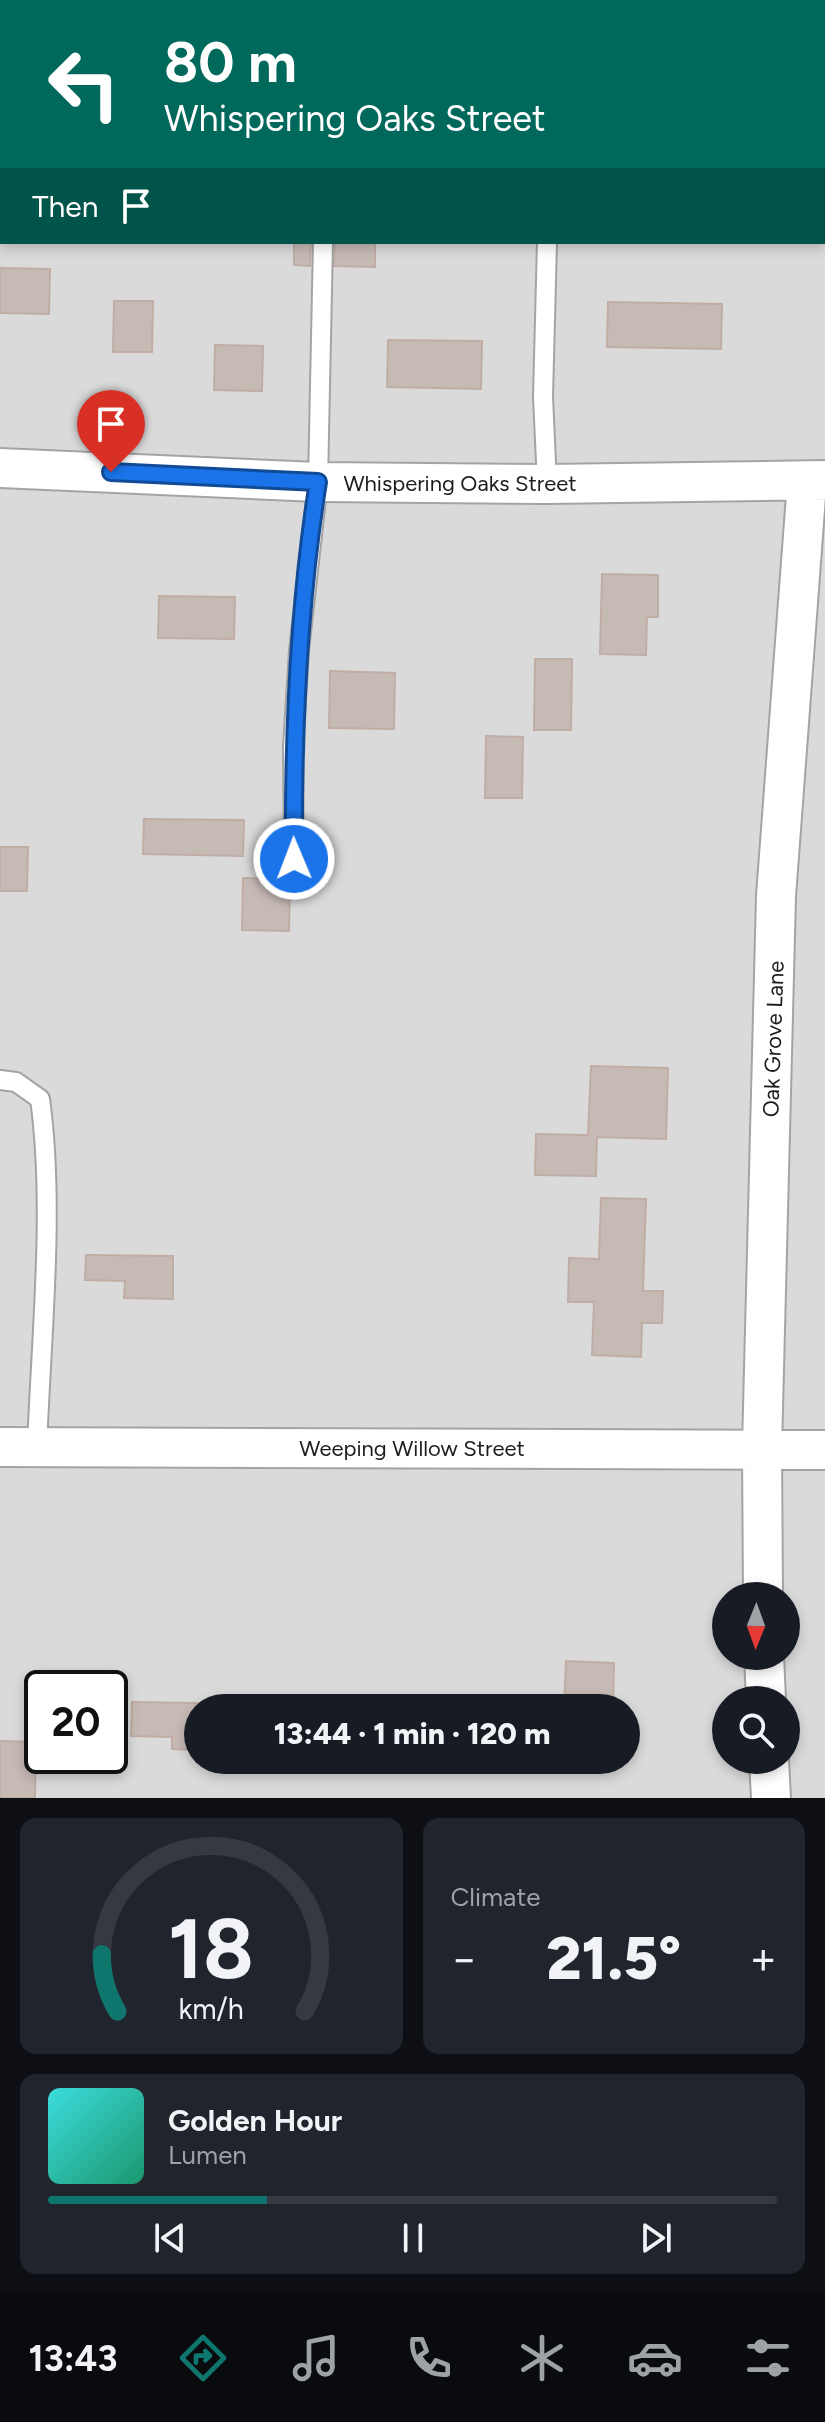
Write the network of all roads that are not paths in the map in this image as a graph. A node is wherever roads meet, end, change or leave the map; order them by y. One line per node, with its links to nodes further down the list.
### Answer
1 (323, 244): 5 (lane)
2 (547, 244): 6 (lane)
3 (0, 468): 5 (street, Whispering Oaks Street)
4 (816, 481): 6 (street, Whispering Oaks Street); 10 (street, Oak Grove Lane)
5 (318, 482): 6 (street, Whispering Oaks Street); 7 (lane)
6 (547, 484)
7 (294, 859)
8 (0, 1080): 9 (lane)
9 (18, 1447): 10 (street, Weeping Willow Street)
10 (762, 1448): 11 (street, Weeping Willow Street); 12 (street, Oak Grove Lane)
11 (825, 1450)
12 (763, 1582)
13 (770, 1774): 14 (street)
14 (771, 1798)

